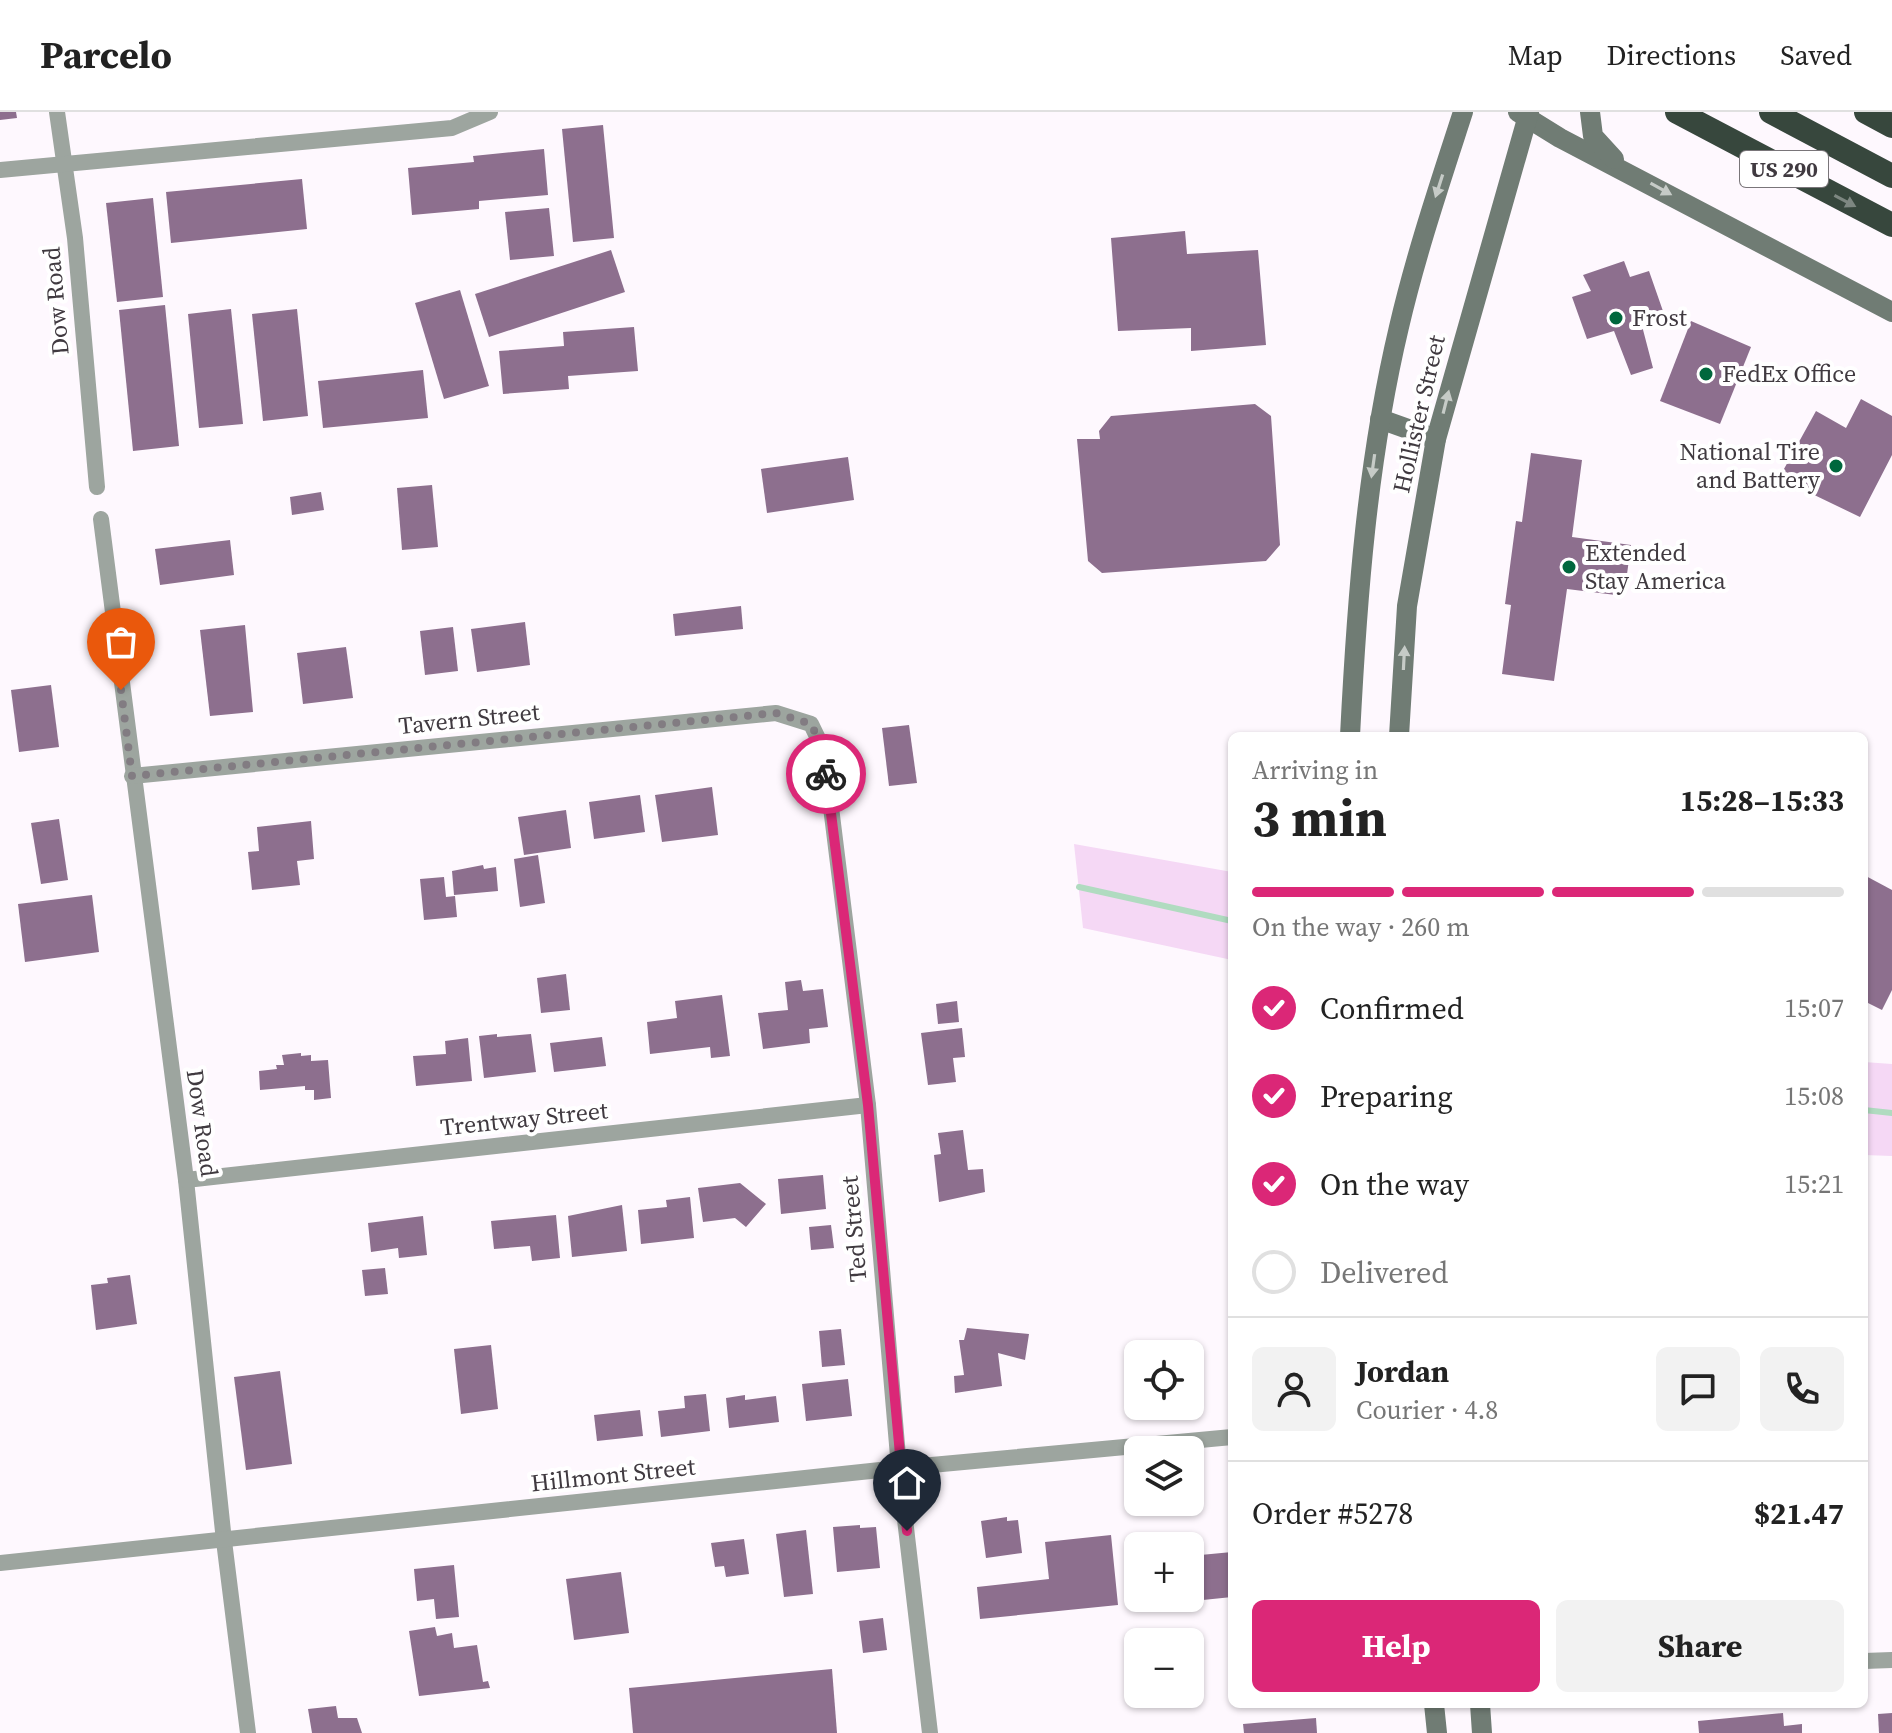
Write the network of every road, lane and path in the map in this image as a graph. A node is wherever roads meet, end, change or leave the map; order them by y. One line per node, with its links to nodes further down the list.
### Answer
1 (57, 112): 10 (street, Dow Road)
2 (490, 112): 10 (street)
3 (1463, 112): 16 (main road, Hollister Street, one-way to 16)
4 (1590, 112): 11 (main road)
5 (1677, 112): 14 (highway, US 290, one-way to 14)
6 (1771, 112): 13 (highway)
7 (1866, 112): 9 (highway)
8 (1525, 114): 11 (main road); 17 (main road, Hollister Street, one-way to 8)
9 (1892, 126)
10 (64, 163): 12 (street); 18 (street, Dow Road)
11 (1621, 167): 15 (main road, one-way to 15)
12 (0, 170)
13 (1892, 176)
14 (1892, 225)
15 (1892, 312)
16 (1380, 419): 17 (main road); 21 (main road, Hollister Street, one-way to 21)
17 (1436, 439): 22 (main road, Hollister Street, one-way to 17)
18 (97, 487)
19 (101, 519): 23 (street, Dow Road)
20 (811, 724): 23 (street, Tavern Street); 24 (street, Ted Street)
21 (1350, 732)
22 (1399, 732)
23 (132, 776): 25 (street, Dow Road)
24 (868, 1105): 25 (street, Trentway Street); 27 (street, Ted Street)
25 (186, 1180): 28 (street, Dow Road)
26 (1228, 1437): 27 (street, Hillmont Street)
27 (899, 1468): 28 (street, Hillmont Street); 35 (street, Ted Street)
28 (224, 1541): 29 (street, Hillmont Street); 34 (street, Dow Road)
29 (0, 1563)
30 (1892, 1660): 31 (street)
31 (1868, 1661)
32 (1434, 1708): 36 (main road)
33 (1480, 1708): 37 (main road)
34 (248, 1733)
35 (930, 1733)
36 (1437, 1733)
37 (1482, 1733)

